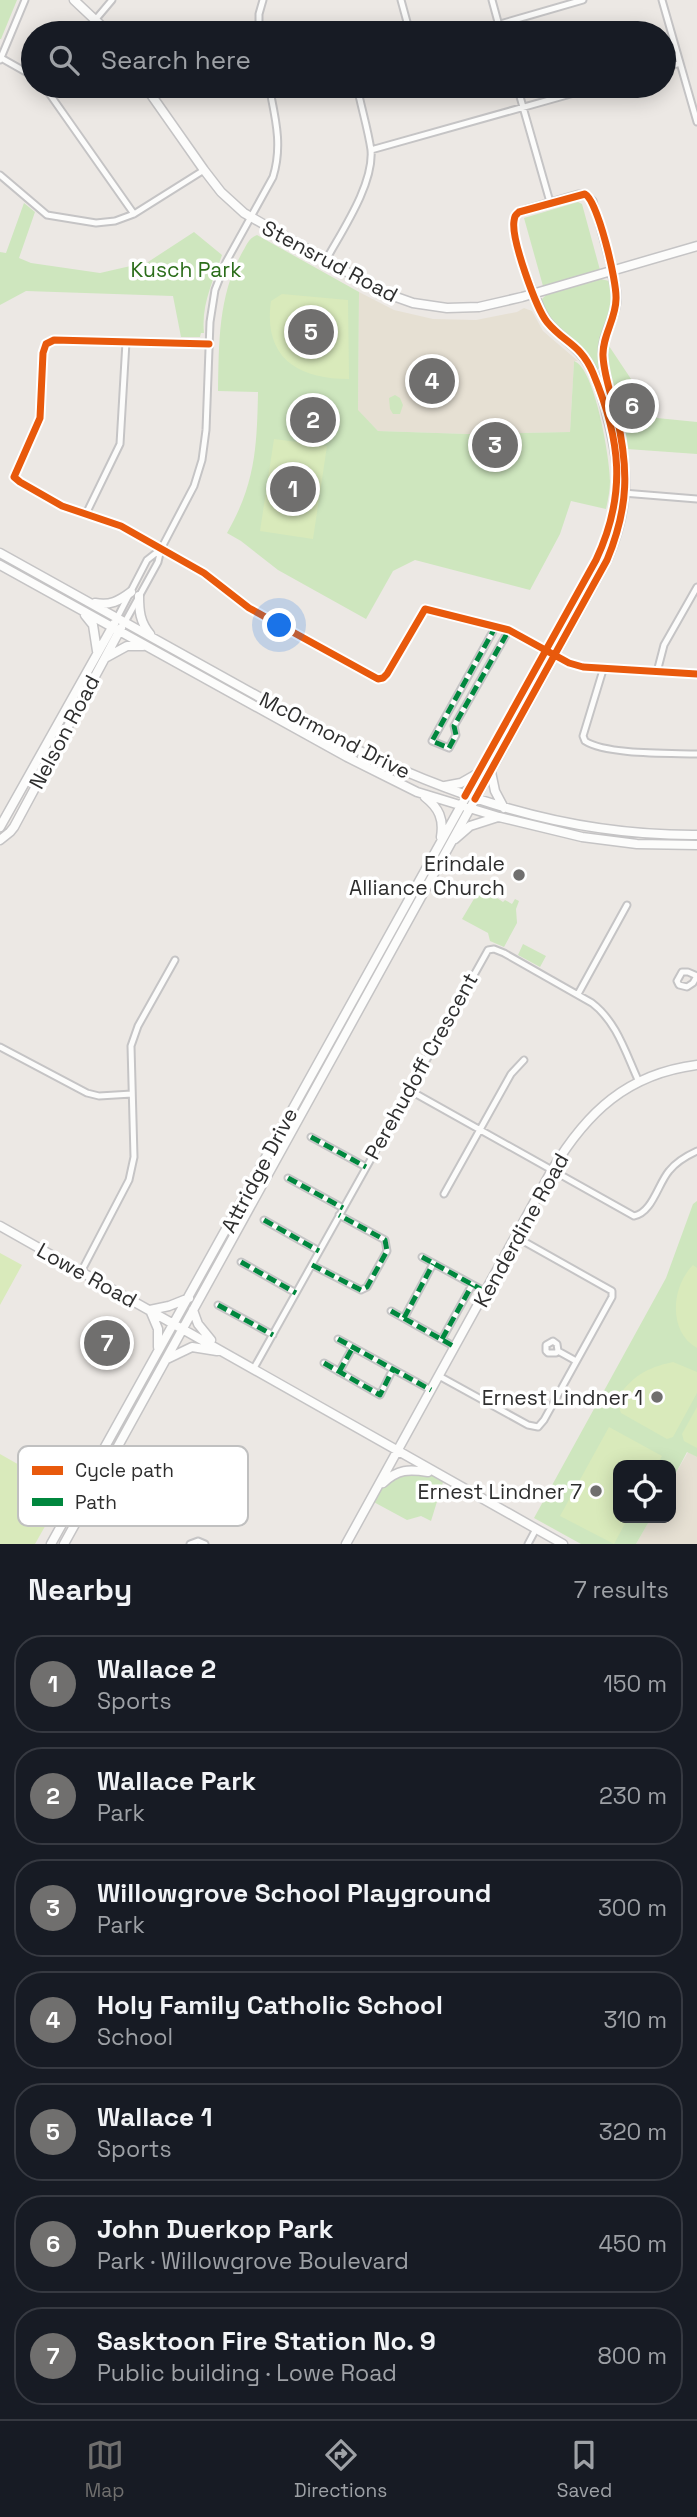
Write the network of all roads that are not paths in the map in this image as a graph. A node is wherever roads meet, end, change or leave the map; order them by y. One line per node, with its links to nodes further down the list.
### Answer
1 (26, 0): 16 (street)
2 (74, 0): 9 (main road)
3 (112, 0): 9 (street)
4 (262, 0): 10 (street)
5 (401, 0): 11 (street)
6 (492, 0): 12 (street)
7 (583, 0): 13 (street)
8 (662, 0): 14 (street)
9 (96, 19)
10 (260, 21)
11 (407, 21)
12 (498, 21)
13 (512, 21)
14 (668, 21)
15 (676, 49): 17 (street)
16 (1, 59): 19 (street)
17 (680, 63): 18 (street); 27 (street)
18 (676, 64)
19 (21, 70)
20 (52, 98): 32 (street)
21 (153, 98): 29 (main road, Stensrud Road)
22 (271, 98): 33 (street)
23 (359, 98): 28 (street)
24 (521, 98): 26 (street)
25 (558, 98): 26 (street)
26 (524, 108): 28 (street); 31 (street)
27 (697, 122)
28 (370, 150): 35 (street)
29 (204, 170): 32 (street); 33 (main road, Stensrud Road)
30 (0, 175): 32 (street)
31 (550, 202): 36 (street); 37 (street)
32 (134, 214)
33 (250, 218): 35 (main road, Stensrud Road); 39 (street)
34 (697, 246): 36 (main road, Stensrud Road)
35 (326, 260): 37 (main road, Stensrud Road)
36 (612, 271): 37 (main road, Stensrud Road); 40 (main road)
37 (534, 293): 40 (main road)
38 (125, 342): 39 (street); 42 (street); 42 (street)
39 (209, 344): 43 (street)
40 (622, 493): 41 (street); 56 (main road)
41 (697, 499)
42 (86, 514): 43 (street)
43 (161, 549): 47 (street); 47 (street); 51 (street)
44 (0, 553): 48 (main road, McOrmond Drive)
45 (0, 565): 49 (main road, McOrmond Drive)
46 (697, 587): 59 (street)
47 (135, 594): 48 (main road); 50 (street); 54 (main road)
48 (85, 600): 50 (main road, McOrmond Drive)
49 (80, 610): 52 (main road, McOrmond Drive); 57 (main road)
50 (121, 620): 52 (main road, Nelson Road); 54 (main road, McOrmond Drive)
51 (496, 626): 53 (street); 53 (street)
52 (116, 629): 55 (main road, McOrmond Drive); 57 (main road, Nelson Road)
53 (509, 630): 56 (street)
54 (152, 636): 61 (main road, McOrmond Drive)
55 (147, 646): 57 (main road); 62 (main road, McOrmond Drive)
56 (551, 653): 58 (street); 64 (main road, Attridge Drive); 65 (main road, Attridge Drive)
57 (100, 656): 73 (main road, Nelson Road); 75 (main road, Nelson Road)
58 (603, 670): 59 (street); 63 (street)
59 (657, 672): 60 (street)
60 (697, 674)
61 (291, 714): 62 (main road); 66 (main road, McOrmond Drive)
62 (271, 715): 67 (main road, McOrmond Drive)
63 (697, 754)
64 (482, 768): 66 (main road); 68 (main road, Attridge Drive)
65 (491, 771): 69 (main road, Attridge Drive); 71 (main road)
66 (439, 786): 68 (main road, McOrmond Drive)
67 (417, 792): 70 (main road, McOrmond Drive); 77 (main road)
68 (465, 796): 69 (main road, McOrmond Drive); 70 (main road, Attridge Drive)
69 (473, 803): 70 (main road, McOrmond Drive); 71 (main road, McOrmond Drive); 72 (main road, McOrmond Drive); 76 (main road, Attridge Drive)
70 (460, 804): 77 (main road, Attridge Drive)
71 (504, 808): 74 (main road, McOrmond Drive)
72 (499, 817): 76 (main road); 78 (main road, McOrmond Drive)
73 (0, 827): 75 (main road, Nelson Road)
74 (697, 835)
75 (0, 839)
76 (452, 841): 112 (main road, Attridge Drive)
77 (440, 842): 109 (main road, Attridge Drive)
78 (697, 845)
79 (627, 905): 81 (street)
80 (175, 960): 87 (street)
81 (578, 994): 85 (street, Perehudoff Crescent); 86 (street, Perehudoff Crescent)
82 (0, 1047): 87 (street)
83 (524, 1060): 88 (street)
84 (697, 1065): 85 (main road, Kenderdine Road)
85 (639, 1082): 92 (main road, Kenderdine Road)
86 (409, 1090): 88 (street); 91 (street, Perehudoff Crescent)
87 (132, 1094): 105 (street)
88 (480, 1129): 92 (street); 94 (street)
89 (311, 1137): 91 (street)
90 (697, 1152): 92 (street)
91 (366, 1167): 95 (street, Perehudoff Crescent)
92 (552, 1170): 99 (main road, Kenderdine Road)
93 (288, 1178): 95 (street)
94 (444, 1194)
95 (343, 1208): 96 (street, Perehudoff Crescent)
96 (339, 1215): 100 (street, Perehudoff Crescent); 104 (street)
97 (264, 1220): 100 (street)
98 (0, 1226): 105 (main road, Lowe Road)
99 (516, 1237): 108 (main road, Kenderdine Road); 126 (street)
100 (319, 1251): 104 (street, Perehudoff Crescent)
101 (422, 1257): 103 (street)
102 (241, 1262): 107 (street)
103 (433, 1264): 106 (street); 114 (street)
104 (312, 1265): 107 (street, Perehudoff Crescent)
105 (81, 1272): 111 (main road, Lowe Road)
106 (472, 1285): 108 (street); 119 (street)
107 (296, 1293): 117 (street, Perehudoff Crescent)
108 (485, 1293): 121 (main road, Kenderdine Road)
109 (189, 1298): 111 (main road); 115 (main road, Attridge Drive)
110 (218, 1305): 117 (street)
111 (150, 1310): 115 (main road, Lowe Road); 123 (main road)
112 (193, 1310): 116 (main road, Attridge Drive); 124 (main road)
113 (391, 1311): 114 (street)
114 (404, 1318): 119 (street)
115 (174, 1324): 116 (main road); 123 (main road, Attridge Drive)
116 (184, 1329): 124 (main road); 125 (main road, Attridge Drive)
117 (273, 1335): 128 (street, Perehudoff Crescent)
118 (338, 1339): 120 (street)
119 (442, 1339): 121 (street)
120 (353, 1347): 129 (street); 130 (street)
121 (455, 1347): 131 (main road, Kenderdine Road)
122 (558, 1351): 126 (street)
123 (158, 1352): 133 (main road, Attridge Drive)
124 (230, 1355): 125 (main road); 128 (main road)
125 (166, 1360): 134 (main road, Attridge Drive)
126 (576, 1362): 131 (street)
127 (324, 1363): 130 (street)
128 (254, 1368): 135 (main road)
129 (393, 1369): 130 (street); 132 (street)
130 (339, 1372)
131 (439, 1376): 132 (main road, Kenderdine Road)
132 (431, 1390): 135 (main road, Kenderdine Road)
133 (106, 1446)
134 (118, 1446)
135 (397, 1452): 136 (main road); 137 (main road, Kenderdine Road)
136 (432, 1472): 137 (main road); 140 (main road)
137 (374, 1493): 145 (main road, Kenderdine Road)
138 (61, 1526): 141 (main road, Attridge Drive)
139 (74, 1526): 142 (main road, Attridge Drive)
140 (536, 1529): 146 (street); 147 (main road)
141 (51, 1544)
142 (64, 1544)
143 (190, 1544): 144 (street)
144 (205, 1544)
145 (346, 1544)
146 (528, 1544)
147 (563, 1544)

